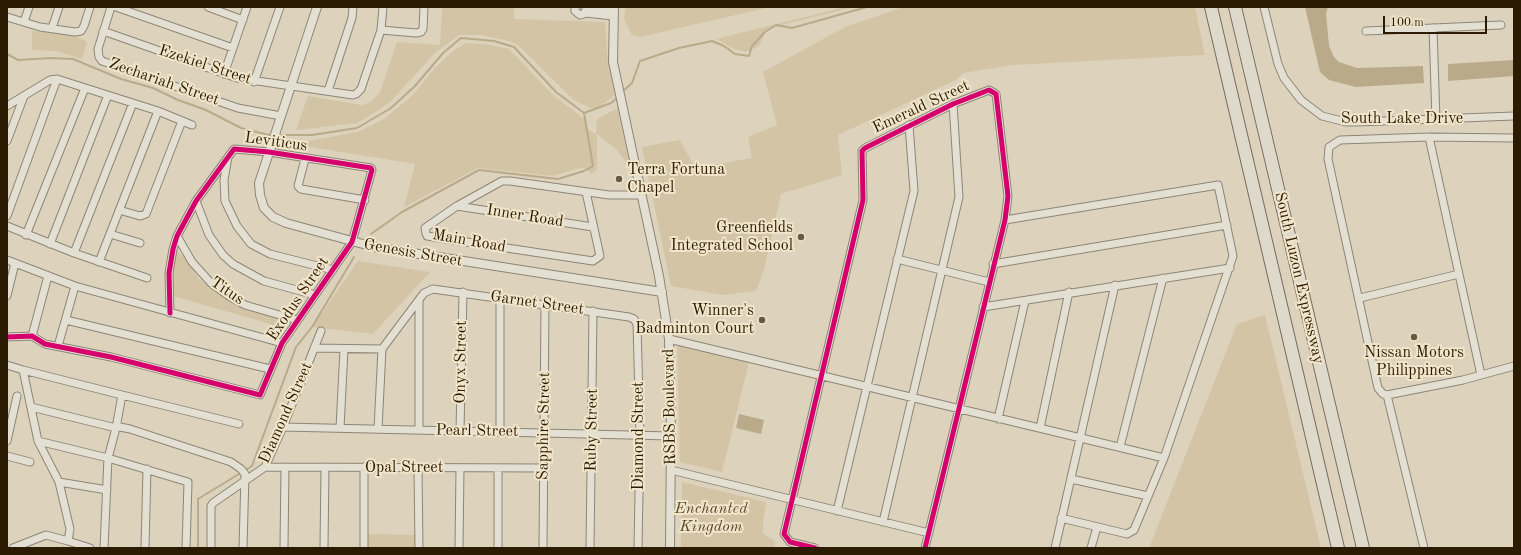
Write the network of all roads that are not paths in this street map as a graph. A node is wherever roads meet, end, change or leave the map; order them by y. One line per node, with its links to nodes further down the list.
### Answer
1 (29, 7): 21 (street)
2 (59, 7): 23 (street)
3 (90, 7): 23 (street)
4 (110, 7): 26 (street, Zechariah Street)
5 (116, 7): 28 (street)
6 (208, 7): 20 (street)
7 (247, 7): 20 (street)
8 (280, 7): 31 (street)
9 (317, 7): 32 (street, Genesis Street)
10 (353, 7): 34 (street)
11 (383, 7): 25 (street)
12 (424, 7): 25 (street)
13 (1211, 7): 190 (highway, South Luzon Expressway)
14 (1235, 7): 191 (highway, South Luzon Expressway)
15 (1264, 7): 43 (street, South Lake Drive)
16 (574, 8): 17 (street)
17 (586, 9): 18 (street)
18 (613, 11): 54 (street, RSBS Boulevard)
19 (7, 17): 21 (street)
20 (243, 20): 28 (street)
21 (24, 22): 23 (street)
22 (1501, 25): 24 (street)
23 (52, 28)
24 (1433, 28): 27 (street); 43 (street)
25 (382, 30): 34 (street, Ezekiel Street)
26 (103, 31): 29 (street, Ezekiel Street); 41 (street, Zechariah Street)
27 (1366, 31)
28 (233, 48): 29 (street)
29 (224, 74): 31 (street, Ezekiel Street)
30 (57, 79): 33 (street); 36 (street); 59 (street)
31 (254, 82): 32 (street, Ezekiel Street)
32 (291, 85): 34 (street, Ezekiel Street); 41 (street, Genesis Street)
33 (85, 88): 35 (street); 65 (street)
34 (328, 91)
35 (108, 95): 37 (street); 69 (street)
36 (24, 96): 39 (street); 49 (street)
37 (133, 103): 40 (street); 70 (street)
38 (953, 104): 46 (street, Emerald Street); 60 (street, Emerald Street); 78 (street)
39 (7, 106)
40 (158, 112): 44 (street); 58 (street)
41 (281, 116): 50 (street, Genesis Street)
42 (1514, 116): 43 (street, South Lake Drive)
43 (1436, 120)
44 (182, 121): 45 (street); 58 (street)
45 (192, 125)
46 (909, 125): 71 (street); 116 (street, Emerald Street)
47 (1429, 137): 48 (street); 79 (street); 92 (street)
48 (1514, 138)
49 (7, 141)
50 (269, 152): 51 (street, Leviticus); 52 (street, Leviticus); 67 (street, Genesis Street)
51 (228, 155): 56 (street, Leviticus); 77 (street)
52 (305, 159): 55 (street); 55 (street, Leviticus)
53 (586, 192): 54 (street, Main Road); 57 (street, Main Road); 63 (street, Main Road)
54 (641, 195): 87 (street, RSBS Boulevard)
55 (364, 200): 67 (street, Leviticus)
56 (196, 201): 66 (street, Leviticus); 89 (street)
57 (457, 206): 63 (street, Inner Road); 63 (street, Main Road)
58 (119, 210): 64 (street)
59 (7, 216)
60 (1005, 220): 61 (street); 75 (street)
61 (1227, 225): 75 (street); 76 (street)
62 (7, 226): 65 (street)
63 (594, 227)
64 (110, 234): 68 (street); 73 (street)
65 (26, 235): 69 (street)
66 (177, 236): 98 (street, Leviticus); 100 (street, Titus)
67 (352, 242): 77 (street, Exodus Street); 87 (street, Genesis Street)
68 (140, 243)
69 (50, 244): 70 (street)
70 (74, 254): 73 (street)
71 (897, 259): 78 (street); 117 (street)
72 (7, 260): 74 (street)
73 (99, 262): 81 (street)
74 (15, 263): 80 (street); 90 (street)
75 (994, 264): 83 (street)
76 (1230, 268): 82 (street); 144 (street)
77 (333, 270): 89 (street, Exodus Street)
78 (942, 270): 83 (street); 121 (street)
79 (1459, 274): 92 (street); 115 (street)
80 (48, 276): 85 (street); 103 (street)
81 (147, 278)
82 (1163, 278): 84 (street); 141 (street)
83 (988, 282): 96 (street)
84 (1116, 285): 88 (street); 138 (street)
85 (75, 286): 98 (street); 99 (street)
86 (463, 292): 91 (street, Garnet Street); 93 (street, Garnet Street); 132 (street, Onyx Street)
87 (662, 292): 105 (street, RSBS Boulevard)
88 (1069, 292): 94 (street); 129 (street)
89 (315, 295): 100 (street, Exodus Street)
90 (7, 296)
91 (500, 298): 95 (street, Garnet Street); 133 (street)
92 (1360, 298): 119 (street)
93 (420, 300): 109 (street); 131 (street)
94 (1025, 301): 96 (street); 124 (street)
95 (545, 304): 97 (street, Garnet Street); 134 (street, Sapphire Street)
96 (983, 307): 123 (street)
97 (593, 311): 101 (street, Garnet Street); 135 (street, Ruby Street)
98 (170, 313): 106 (street)
99 (66, 320): 107 (street); 113 (street)
100 (297, 320): 106 (street, Exodus Street)
101 (638, 324): 136 (street, Diamond Street)
102 (321, 331): 108 (street, Diamond Street)
103 (32, 336): 104 (street); 107 (street)
104 (7, 337)
105 (669, 339): 116 (street); 137 (street, RSBS Boulevard)
106 (282, 344): 113 (street, Exodus Street)
107 (58, 346): 113 (street, Exodus Street)
108 (314, 348): 110 (street, Diamond Street); 126 (street, Diamond Street)
109 (382, 349): 110 (street, Diamond Street); 130 (street)
110 (344, 350): 128 (street)
111 (7, 365): 114 (street)
112 (1514, 366): 115 (street)
113 (270, 369)
114 (23, 370): 118 (street); 122 (street)
115 (1481, 375): 119 (street)
116 (822, 376): 117 (street); 161 (street)
117 (867, 387): 121 (street); 162 (street)
118 (122, 394): 125 (street); 127 (street)
119 (1387, 395): 192 (street)
120 (17, 396): 139 (street)
121 (913, 398): 123 (street); 164 (street)
122 (31, 407): 127 (street); 140 (street)
123 (958, 409): 124 (street); 166 (street)
124 (998, 419): 129 (street)
125 (239, 424)
126 (283, 427): 128 (street, Pearl Street); 146 (street, Diamond Street)
127 (116, 428): 143 (street); 157 (street)
128 (340, 428): 130 (street, Pearl Street)
129 (1040, 428): 138 (street)
130 (378, 429): 131 (street, Pearl Street)
131 (419, 430): 132 (street, Pearl Street)
132 (460, 431): 133 (street, Pearl Street)
133 (500, 432): 134 (street, Pearl Street)
134 (544, 433): 135 (street, Pearl Street); 153 (street, Sapphire Street)
135 (592, 434): 136 (street, Pearl Street); 183 (street, Ruby Street)
136 (640, 435): 137 (street, Pearl Street); 184 (street, Diamond Street)
137 (671, 436): 155 (street, RSBS Boulevard)
138 (1081, 439): 141 (street); 156 (street)
139 (7, 441)
140 (38, 441): 143 (street); 158 (street)
141 (1120, 447): 144 (street)
142 (7, 456): 145 (street)
143 (108, 458): 154 (street); 159 (street)
144 (1164, 458): 160 (street)
145 (30, 462)
146 (265, 467): 147 (street, Opal Street); 157 (street, Diamond Street)
147 (285, 467): 148 (street, Opal Street); 176 (street)
148 (325, 467): 149 (street, Opal Street); 177 (street)
149 (364, 467): 150 (street, Opal Street); 178 (street)
150 (418, 468): 151 (street, Opal Street); 179 (street)
151 (460, 468): 152 (street, Opal Street); 180 (street)
152 (498, 468): 153 (street, Opal Street); 181 (street)
153 (544, 468): 182 (street, Sapphire Street)
154 (146, 469): 172 (street); 173 (street)
155 (671, 470): 161 (street); 185 (street, RSBS Boulevard)
156 (1071, 479): 160 (street); 163 (street)
157 (245, 481): 174 (street, Diamond Street); 175 (street)
158 (59, 482): 159 (street); 167 (street)
159 (106, 490): 171 (street)
160 (1148, 496): 165 (street)
161 (792, 500): 162 (street); 168 (street)
162 (837, 511): 164 (street)
163 (1061, 518): 165 (street); 188 (street)
164 (882, 522): 166 (street)
165 (1096, 527): 189 (street)
166 (929, 532): 187 (street)
167 (68, 541): 169 (street); 170 (street)
168 (800, 546): 186 (street)
169 (13, 548)
170 (90, 548)
171 (104, 548)
172 (145, 548)
173 (186, 548)
174 (211, 548)
175 (243, 548)
176 (284, 548)
177 (324, 548)
178 (364, 548)
179 (419, 548)
180 (459, 548)
181 (498, 548)
182 (543, 548)
183 (590, 548)
184 (638, 548)
185 (670, 548)
186 (815, 548)
187 (925, 548)
188 (1055, 548)
189 (1091, 548)
190 (1338, 548)
191 (1363, 548)
192 (1424, 548)

